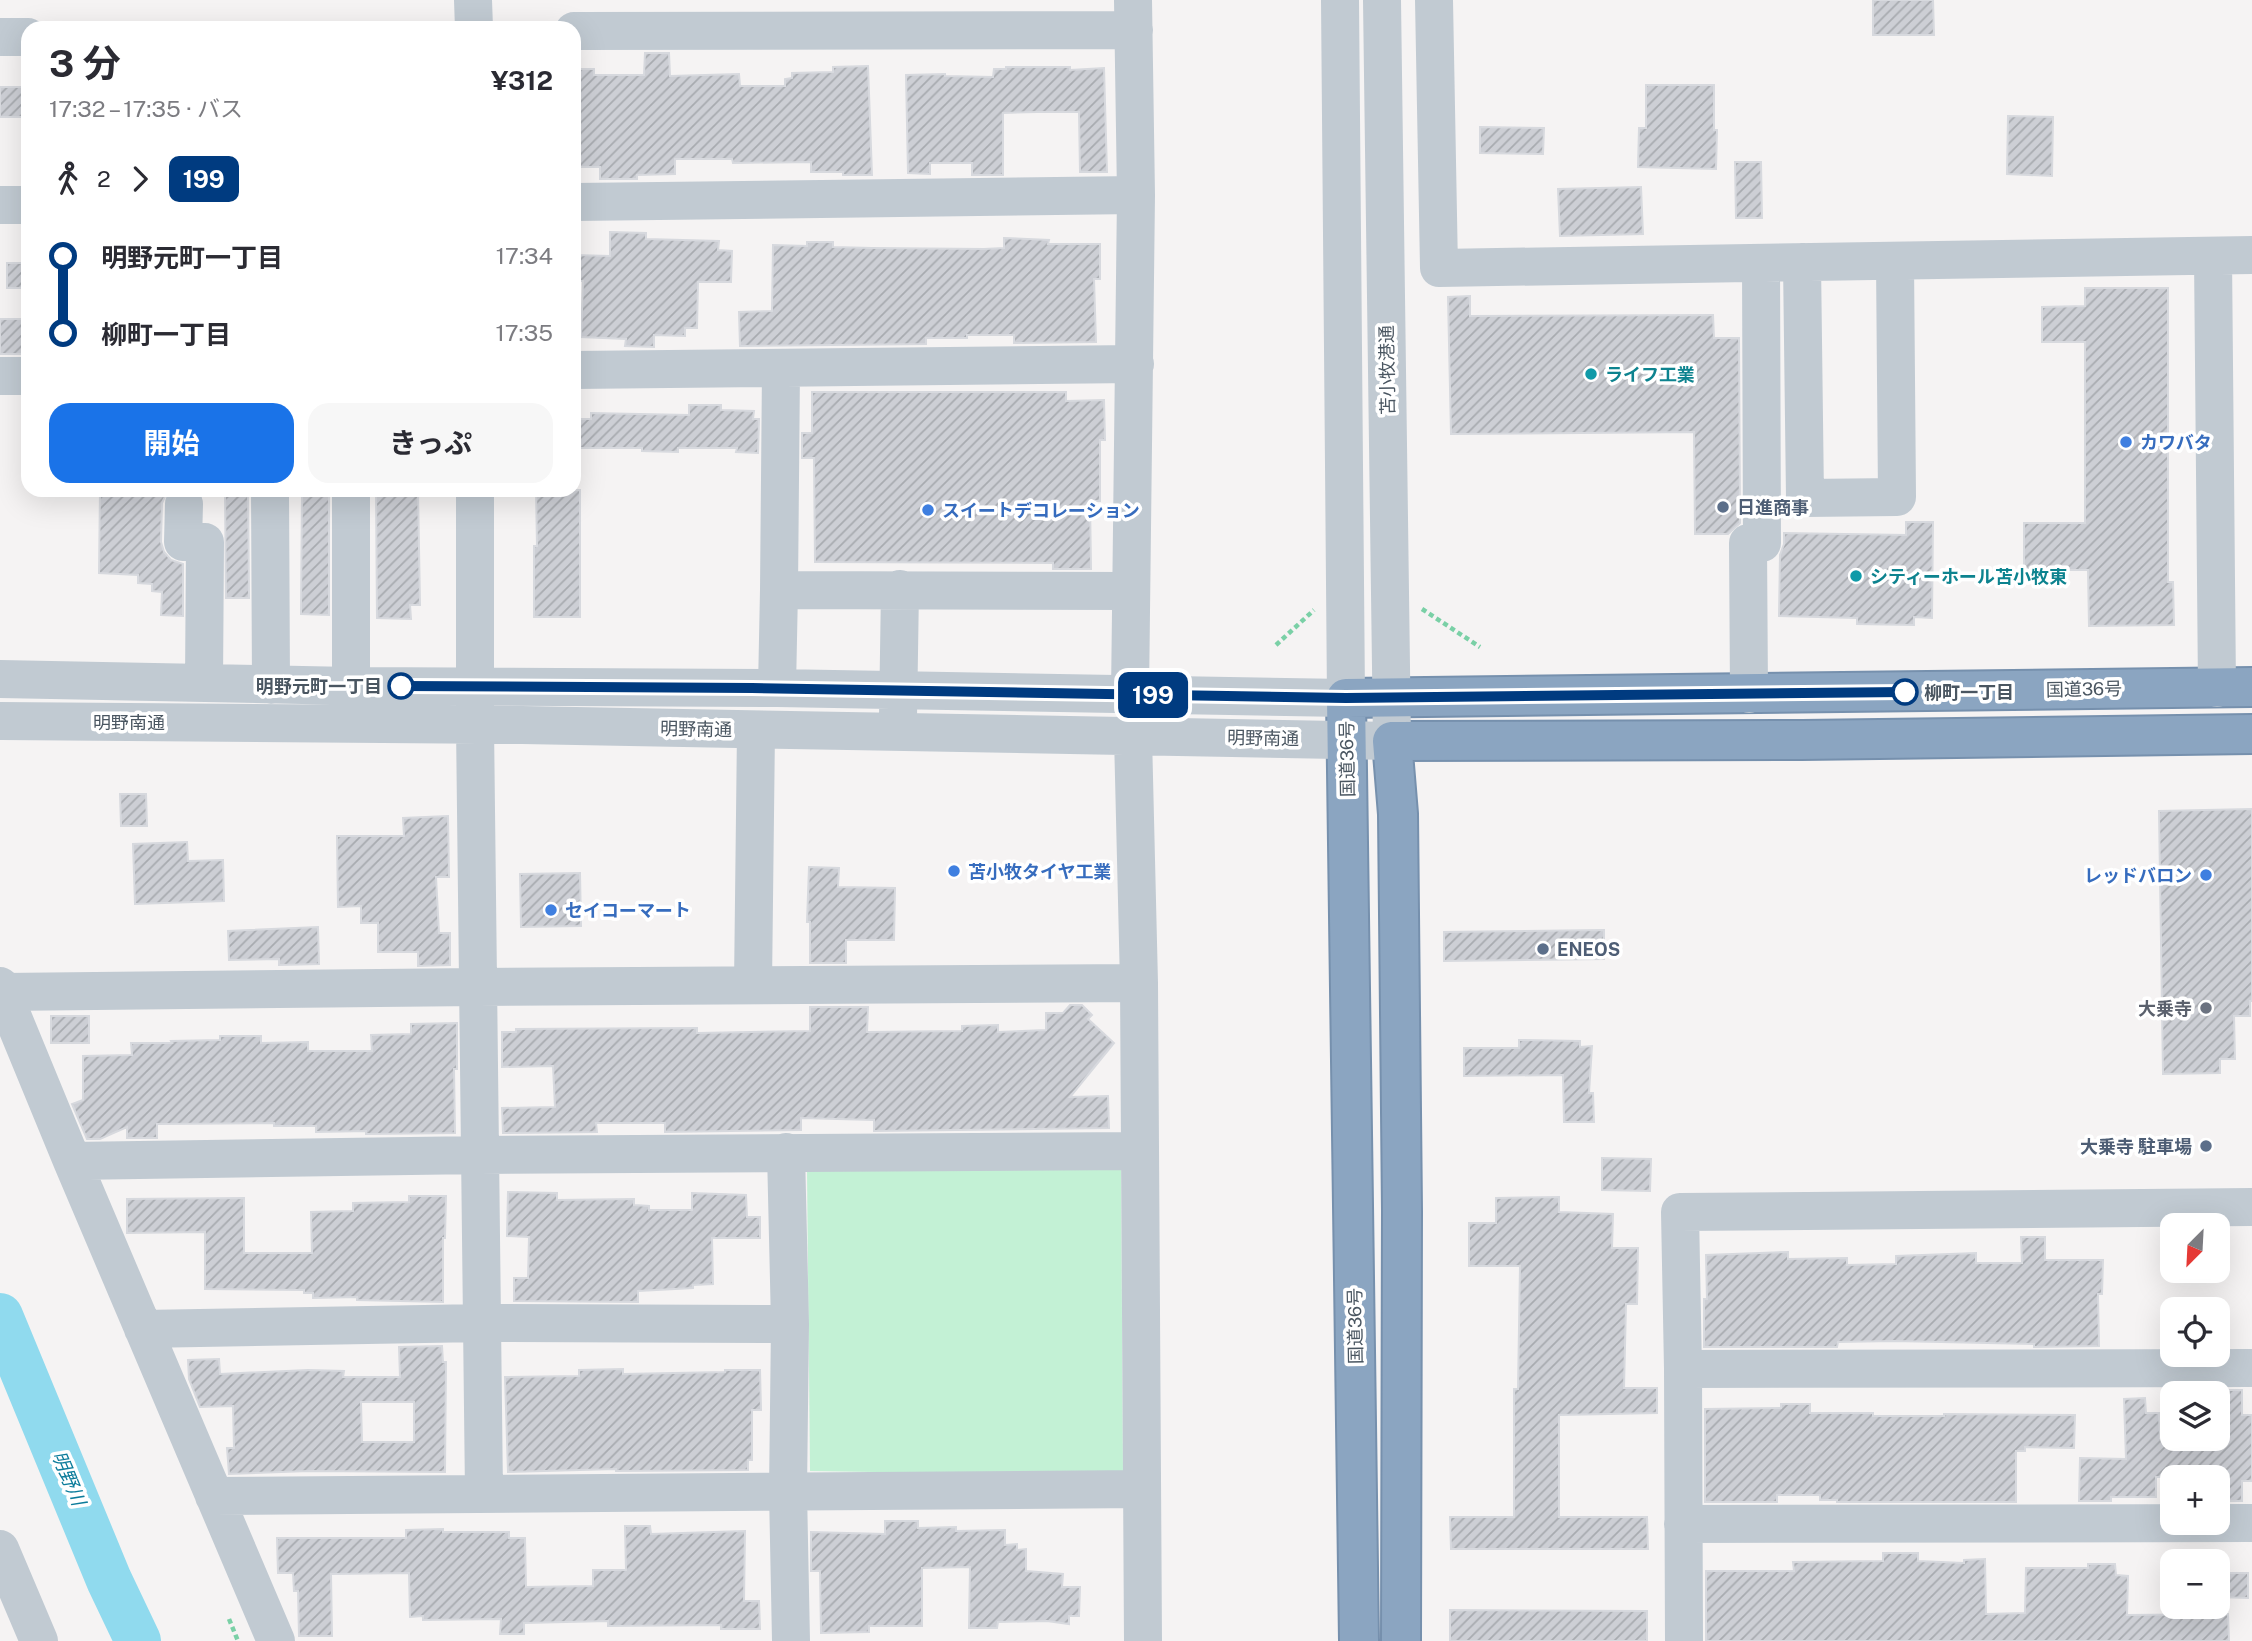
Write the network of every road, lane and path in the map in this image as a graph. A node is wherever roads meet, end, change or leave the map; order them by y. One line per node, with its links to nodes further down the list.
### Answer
1 (473, 0): 6 (street)
2 (1340, 0): 42 (street)
3 (1382, 0): 41 (street, 苫小牧港通)
4 (1434, 0): 18 (street)
5 (1133, 15): 7 (street); 10 (street)
6 (474, 21)
7 (581, 32)
8 (0, 37): 9 (street)
9 (21, 37)
10 (1136, 195): 11 (street); 19 (street)
11 (581, 202)
12 (0, 205): 13 (street)
13 (21, 205)
14 (2252, 255): 15 (street)
15 (2213, 256): 16 (street); 37 (street)
16 (1895, 261): 17 (street); 17 (street)
17 (1802, 262): 18 (street)
18 (1761, 263): 39 (street)
19 (1135, 364): 20 (street); 30 (street)
20 (781, 368): 21 (street); 29 (street)
21 (581, 370)
22 (0, 376): 23 (street)
23 (21, 376)
24 (270, 497): 33 (street)
25 (351, 497): 34 (street)
26 (475, 497): 35 (street)
27 (184, 505): 32 (street)
28 (900, 589): 29 (street); 30 (street); 38 (street)
29 (779, 590): 36 (street)
30 (1131, 591): 40 (street)
31 (0, 679): 32 (street)
32 (204, 684): 33 (street)
33 (271, 685): 34 (street)
34 (351, 686): 35 (street)
35 (475, 686): 36 (street); 44 (street)
36 (777, 688): 38 (street)
37 (2235, 688): 39 (highway, 国道36号)
38 (899, 691): 40 (street); 46 (street)
39 (1749, 694): 41 (highway, 国道36号)
40 (1130, 695): 42 (street)
41 (1391, 697): 42 (highway, 国道36号); 50 (street, 苫小牧港通)
42 (1346, 698): 49 (highway, 国道36号)
43 (0, 721): 44 (street, 明野南通)
44 (475, 724): 45 (street, 明野南通); 53 (street)
45 (755, 730): 46 (street, 明野南通); 52 (street)
46 (898, 733): 48 (street, 明野南通)
47 (2252, 734): 50 (highway)
48 (1133, 736): 49 (street, 明野南通); 51 (street)
49 (1347, 740): 50 (street, 明野南通); 77 (highway, 国道36号)
50 (1392, 741): 78 (highway)
51 (1139, 983): 52 (street); 55 (street)
52 (753, 985): 53 (street)
53 (478, 986): 54 (street); 57 (street)
54 (1, 989): 58 (street)
55 (1139, 1151): 56 (street); 65 (street)
56 (786, 1152): 57 (street); 61 (street)
57 (480, 1155): 58 (street); 60 (street)
58 (72, 1161): 62 (street)
59 (2252, 1207): 64 (street)
60 (481, 1323): 61 (street); 62 (street); 67 (street)
61 (790, 1324): 66 (street)
62 (143, 1329): 68 (street)
63 (2252, 1368): 64 (street)
64 (1683, 1369): 70 (street)
65 (1142, 1489): 66 (street); 76 (street)
66 (788, 1491): 67 (street); 74 (street)
67 (484, 1493): 68 (street)
68 (214, 1496): 73 (street)
69 (2252, 1523): 70 (street)
70 (1684, 1524): 79 (street)
71 (0, 1549): 72 (street)
72 (39, 1641)
73 (276, 1641)
74 (791, 1641)
75 (1120, 1641): 76 (street)
76 (1143, 1641)
77 (1359, 1641)
78 (1401, 1641)
79 (1684, 1641)

